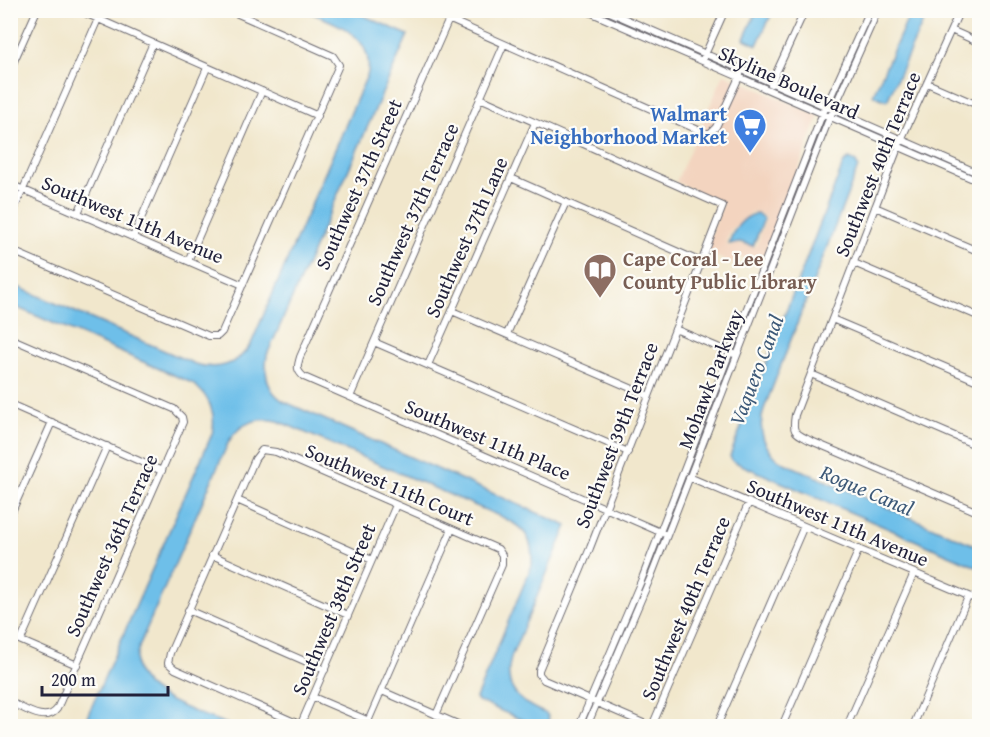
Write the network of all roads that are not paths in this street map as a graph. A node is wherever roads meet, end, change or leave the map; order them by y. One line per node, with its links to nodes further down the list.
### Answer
1 (37, 10): 23 (street)
2 (78, 10): 14 (street)
3 (102, 10): 14 (street)
4 (229, 10): 33 (street)
5 (428, 10): 15 (street)
6 (453, 10): 15 (street, Southwest 37th Street)
7 (585, 10): 21 (street, Skyline Boulevard)
8 (604, 10): 20 (street, Skyline Boulevard)
9 (725, 10): 20 (street)
10 (805, 10): 26 (street)
11 (870, 10): 30 (street, Mohawk Parkway)
12 (878, 10): 31 (street, Mohawk Parkway)
13 (960, 10): 16 (street, Southwest 40th Terrace)
14 (98, 19): 18 (street); 42 (street)
15 (449, 20): 19 (street); 64 (street, Southwest 37th Street)
16 (951, 30): 17 (street); 25 (street, Southwest 40th Terrace)
17 (980, 43)
18 (153, 44): 22 (street); 45 (street)
19 (504, 44): 24 (street); 28 (street, Southwest 37th Terrace)
20 (705, 55): 21 (street); 24 (street, Skyline Boulevard)
21 (702, 62): 24 (street, Skyline Boulevard)
22 (207, 68): 27 (street); 47 (street)
23 (10, 70)
24 (740, 74): 26 (street, Skyline Boulevard); 32 (street, Skyline Boulevard)
25 (927, 83): 29 (street); 36 (street, Southwest 40th Terrace)
26 (771, 84): 30 (street, Skyline Boulevard)
27 (262, 92): 33 (street); 50 (street)
28 (480, 98): 35 (street); 60 (street, Southwest 37th Terrace)
29 (980, 106)
30 (825, 108): 31 (street, Skyline Boulevard); 32 (street, Mohawk Parkway)
31 (833, 111): 34 (street, Mohawk Parkway); 36 (street, Skyline Boulevard)
32 (822, 115): 34 (street, Skyline Boulevard); 61 (street, Mohawk Parkway)
33 (318, 116): 53 (street)
34 (830, 118): 37 (street, Skyline Boulevard); 62 (street, Mohawk Parkway)
35 (535, 123): 39 (street, Southwest 37th Lane); 51 (street, Southwest 39th Terrace)
36 (901, 140): 37 (street, Southwest 40th Terrace); 38 (street, Skyline Boulevard)
37 (898, 148): 40 (street, Skyline Boulevard); 44 (street, Southwest 40th Terrace)
38 (980, 174)
39 (511, 177): 43 (street); 54 (street, Southwest 37th Lane)
40 (980, 182)
41 (10, 184): 42 (street, Southwest 11th Avenue)
42 (24, 189): 45 (street, Southwest 11th Avenue); 46 (street)
43 (566, 202): 51 (street); 58 (street)
44 (875, 207): 49 (street); 52 (street, Southwest 40th Terrace)
45 (78, 213): 47 (street, Southwest 11th Avenue)
46 (10, 219)
47 (133, 237): 50 (street, Southwest 11th Avenue)
48 (10, 250): 53 (street)
49 (980, 252)
50 (188, 261): 53 (street, Southwest 11th Avenue)
51 (701, 262): 57 (street, Southwest 39th Terrace)
52 (854, 263): 55 (street); 56 (street, Southwest 40th Terrace)
53 (243, 285)
54 (452, 311): 58 (street); 63 (street, Southwest 37th Lane)
55 (980, 317)
56 (832, 319): 65 (street, Southwest 40th Terrace); 66 (street)
57 (675, 329): 61 (street); 67 (street, Southwest 39th Terrace)
58 (507, 334): 67 (street)
59 (10, 338): 74 (street, Southwest 36th Terrace)
60 (374, 342): 63 (street); 68 (street, Southwest 37th Terrace)
61 (730, 352): 62 (street); 75 (street, Mohawk Parkway)
62 (737, 355): 76 (street, Mohawk Parkway)
63 (428, 365): 73 (street)
64 (298, 371): 68 (street, Southwest 11th Place)
65 (811, 374): 72 (street); 81 (street, Southwest 40th Terrace)
66 (980, 382)
67 (649, 396): 73 (street, Southwest 39th Terrace)
68 (350, 397): 80 (street, Southwest 11th Place)
69 (10, 404): 70 (street)
70 (52, 422): 71 (street); 82 (street)
71 (107, 446): 74 (street); 95 (street)
72 (980, 447)
73 (628, 452): 80 (street, Southwest 39th Terrace)
74 (162, 471): 96 (street, Southwest 36th Terrace)
75 (682, 474): 76 (street, Southwest 11th Avenue); 85 (street, Mohawk Parkway)
76 (690, 477): 78 (street, Southwest 11th Avenue); 85 (street, Mohawk Parkway)
77 (237, 500): 79 (street, Southwest 11th Court); 87 (street); 88 (street)
78 (749, 502): 83 (street, Southwest 11th Avenue); 109 (street, Southwest 40th Terrace)
79 (396, 505): 84 (street, Southwest 11th Court); 88 (street, Southwest 38th Street)
80 (606, 508): 85 (street, Southwest 11th Place); 100 (street, Southwest 39th Terrace)
81 (980, 513)
82 (10, 516)
83 (804, 526): 86 (street, Southwest 11th Avenue); 110 (street)
84 (452, 529): 98 (street); 103 (street, Southwest 11th Court)
85 (664, 533): 100 (street, Mohawk Parkway); 102 (street, Mohawk Parkway)
86 (858, 549): 89 (street, Southwest 11th Avenue); 111 (street)
87 (213, 555): 92 (street); 93 (street)
88 (372, 560): 93 (street, Southwest 38th Street)
89 (914, 573): 90 (street, Southwest 11th Avenue); 112 (street)
90 (968, 597): 91 (street, Southwest 11th Avenue); 113 (street)
91 (980, 602)
92 (188, 610): 97 (street); 105 (street)
93 (348, 615): 97 (street, Southwest 38th Street)
94 (10, 636): 95 (street)
95 (21, 640): 96 (street)
96 (77, 665): 101 (street, Southwest 36th Terrace)
97 (325, 670): 99 (street, Southwest 38th Street)
98 (382, 691): 103 (street); 104 (street)
99 (313, 697): 104 (street); 105 (street, Southwest 38th Street)
100 (589, 700): 102 (street); 107 (street, Mohawk Parkway)
101 (10, 702)
102 (597, 704): 108 (street, Mohawk Parkway); 109 (street)
103 (436, 715): 106 (street)
104 (368, 724)
105 (301, 726)
106 (462, 726)
107 (579, 726)
108 (587, 726)
109 (651, 726)
110 (717, 726)
111 (782, 726)
112 (848, 726)
113 (913, 726)

